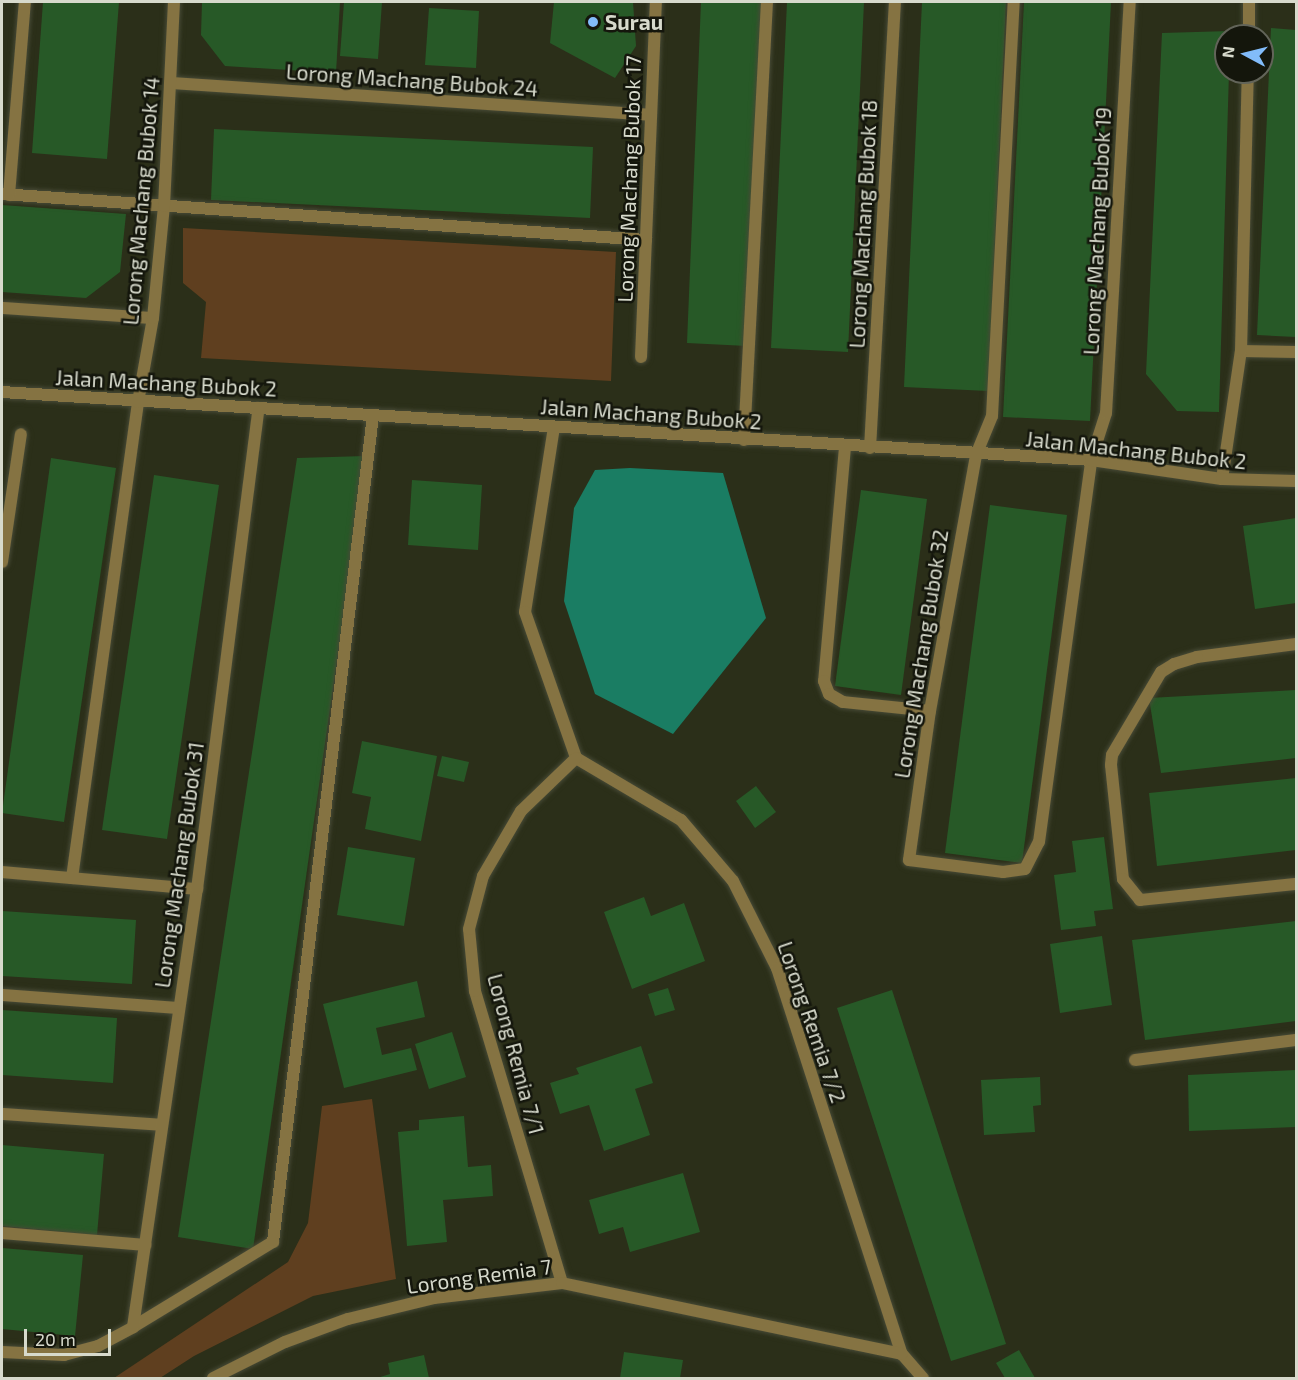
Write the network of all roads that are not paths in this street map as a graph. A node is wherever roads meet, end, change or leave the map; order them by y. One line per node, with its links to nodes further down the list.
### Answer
1 (25, 2): 13 (street)
2 (174, 2): 10 (street, Lorong Machang Bubok 14)
3 (656, 2): 12 (street, Lorong Machang Bubok 17)
4 (767, 2): 27 (street)
5 (895, 2): 29 (street, Lorong Machang Bubok 18)
6 (1014, 2): 30 (street, Lorong Machang Bubok 32)
7 (1130, 2): 31 (street, Lorong Machang Bubok 19)
8 (1249, 2): 9 (street)
9 (1249, 24)
10 (170, 84): 12 (street, Lorong Machang Bubok 24); 14 (street, Lorong Machang Bubok 14)
11 (1248, 84): 18 (street)
12 (651, 115): 15 (street, Lorong Machang Bubok 17)
13 (5, 194): 14 (street)
14 (164, 206): 15 (street); 17 (street, Lorong Machang Bubok 14)
15 (646, 240): 20 (street, Lorong Machang Bubok 17)
16 (2, 308): 17 (street)
17 (153, 318): 22 (street, Lorong Machang Bubok 14)
18 (1241, 351): 19 (street); 32 (street)
19 (1296, 352)
20 (641, 357)
21 (2, 392): 22 (street, Jalan Machang Bubok 2)
22 (138, 402): 23 (street, Jalan Machang Bubok 2); 40 (street, Lorong Machang Bubok 14)
23 (259, 408): 24 (street, Jalan Machang Bubok 2); 42 (street, Lorong Machang Bubok 31)
24 (373, 416): 25 (street, Jalan Machang Bubok 2); 52 (street)
25 (554, 427): 27 (street, Jalan Machang Bubok 2); 37 (street)
26 (21, 434): 34 (street)
27 (744, 440): 28 (street, Jalan Machang Bubok 2)
28 (845, 447): 29 (street, Jalan Machang Bubok 2); 36 (street)
29 (870, 448): 30 (street, Jalan Machang Bubok 2)
30 (976, 455): 31 (street, Jalan Machang Bubok 2); 36 (street, Lorong Machang Bubok 32)
31 (1091, 460): 32 (street, Jalan Machang Bubok 2); 38 (street, Lorong Machang Bubok 19)
32 (1222, 479): 33 (street, Jalan Machang Bubok 2)
33 (1296, 481)
34 (2, 562)
35 (1296, 644): 41 (street)
36 (930, 711): 38 (street, Lorong Machang Bubok 32)
37 (576, 758): 51 (street, Lorong Remia 7/1); 54 (street, Lorong Remia 7/2)
38 (909, 860)
39 (2, 872): 40 (street)
40 (72, 878): 42 (street)
41 (1296, 884)
42 (197, 889): 44 (street, Lorong Machang Bubok 31)
43 (2, 995): 44 (street)
44 (179, 1008): 48 (street, Lorong Machang Bubok 31)
45 (1296, 1040): 46 (street)
46 (1135, 1060)
47 (2, 1114): 48 (street)
48 (162, 1125): 50 (street, Lorong Machang Bubok 31)
49 (2, 1233): 50 (street)
50 (145, 1245): 52 (street, Lorong Machang Bubok 31)
51 (562, 1283): 54 (street, Lorong Remia 7); 55 (street, Lorong Remia 7)
52 (133, 1327): 53 (street)
53 (2, 1352)
54 (902, 1354): 56 (street)
55 (213, 1378)
56 (923, 1378)

